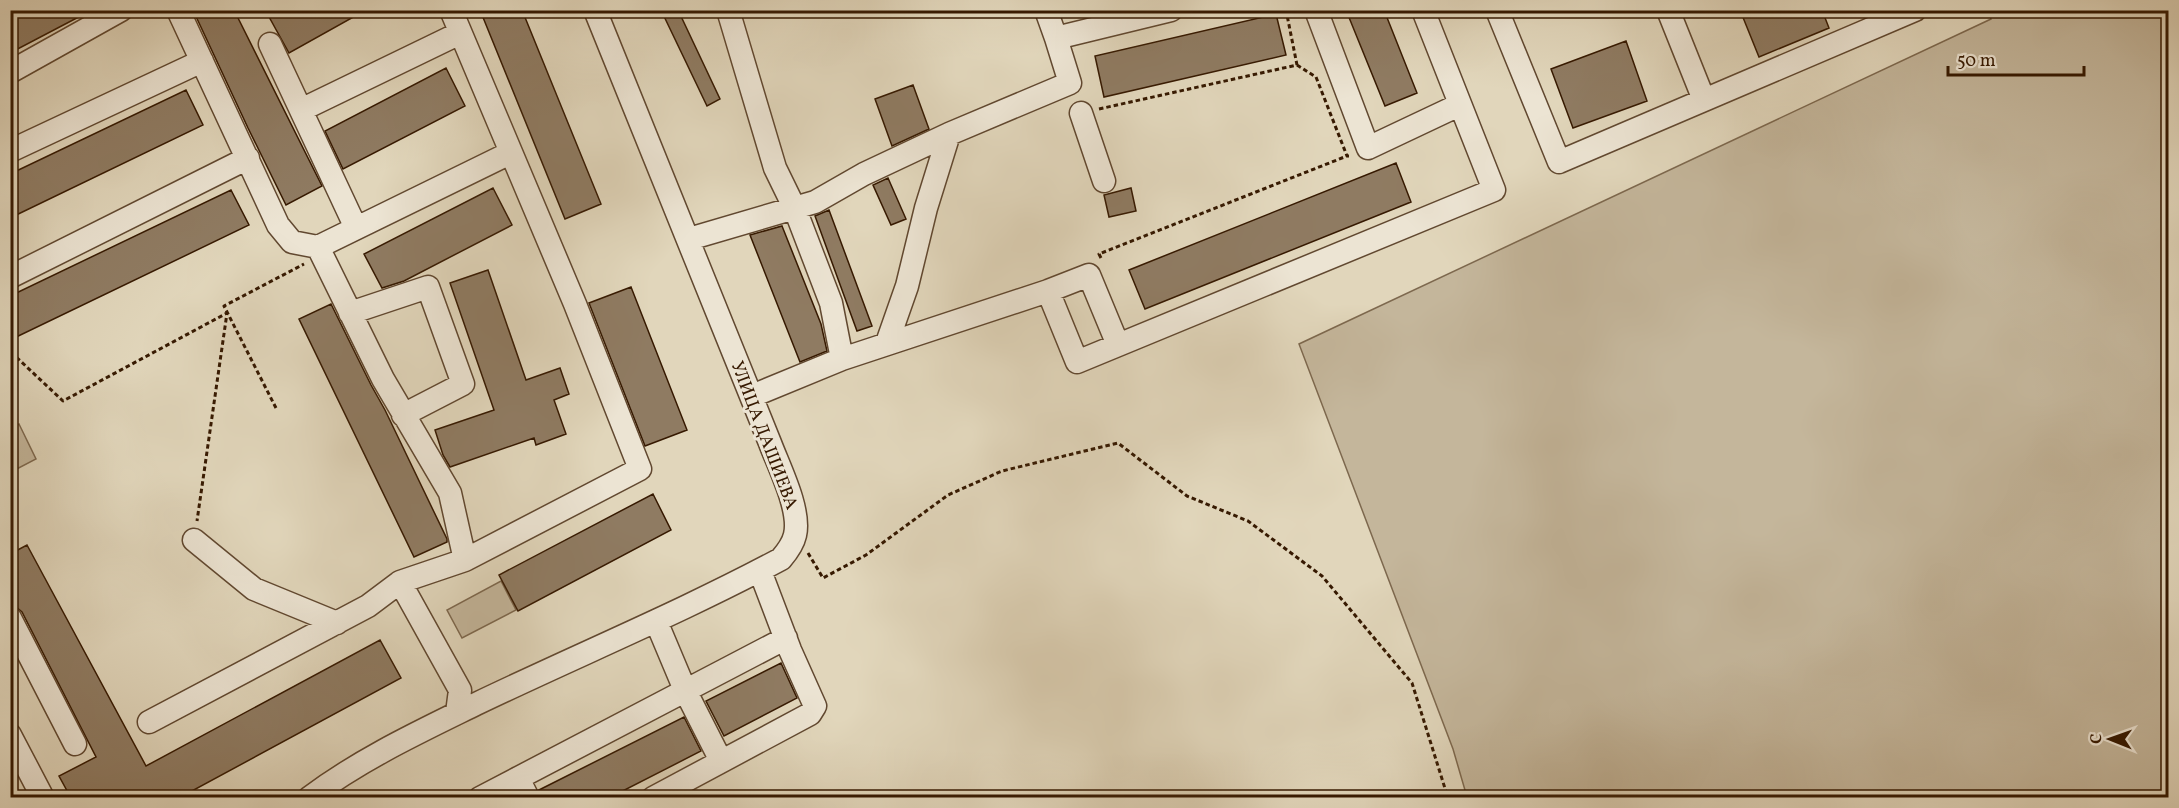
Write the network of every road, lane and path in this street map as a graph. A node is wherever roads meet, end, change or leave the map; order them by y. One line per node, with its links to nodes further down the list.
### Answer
1 (120, 10): 20 (street)
2 (178, 10): 18 (street)
3 (451, 10): 15 (street)
4 (595, 10): 34 (street, УЛИЦА ДАШИЕВА)
5 (728, 10): 32 (street)
6 (1046, 10): 16 (street)
7 (1171, 10): 16 (street)
8 (1286, 10): 19 (path)
9 (1316, 10): 23 (street)
10 (1423, 10): 23 (street)
11 (1497, 10): 22 (street)
12 (1668, 10): 22 (street)
13 (1915, 10): 14 (street)
14 (1866, 20): 22 (street)
15 (460, 33): 24 (street); 28 (street)
16 (1056, 38): 26 (street)
17 (270, 44): 24 (street)
18 (202, 61): 27 (street); 30 (street)
19 (1297, 65): 21 (path); 25 (path)
20 (10, 72)
21 (1316, 77)
22 (1704, 100)
23 (1459, 105): 42 (street)
24 (301, 110): 33 (street)
25 (1081, 113): 31 (street)
26 (949, 134): 32 (street); 41 (street)
27 (10, 151)
28 (510, 153): 33 (street); 50 (street)
29 (1347, 156): 36 (path)
30 (248, 158): 35 (street); 37 (street)
31 (1104, 181)
32 (795, 209): 34 (street); 44 (street)
33 (356, 228): 35 (street)
34 (689, 239): 45 (street, УЛИЦА ДАШИЕВА)
35 (320, 251): 39 (path); 40 (street)
36 (1103, 264)
37 (10, 277)
38 (1048, 291): 41 (street); 42 (street); 42 (street)
39 (227, 312): 43 (path); 46 (path); 49 (path)
40 (350, 313): 47 (street); 47 (street)
41 (887, 343): 44 (street)
42 (1118, 345)
43 (10, 356)
44 (842, 359): 45 (street)
45 (752, 396): 48 (street, УЛИЦА ДАШИЕВА)
46 (276, 408)
47 (403, 415): 50 (street)
48 (796, 534): 51 (street, УЛИЦА ДАШИЕВА); 68 (path)
49 (194, 540): 55 (street)
50 (465, 560): 52 (street)
51 (760, 571): 54 (street, УЛИЦА ДАШИЕВА); 56 (street)
52 (400, 582): 55 (street); 58 (street)
53 (10, 618): 61 (street)
54 (656, 621): 57 (street); 58 (street, УЛИЦА ДАШИЕВА)
55 (337, 623): 59 (street)
56 (786, 638): 57 (street); 62 (street)
57 (685, 690): 62 (street); 63 (street)
58 (457, 713): 65 (street, УЛИЦА ДАШИЕВА)
59 (149, 723)
60 (10, 735): 64 (street)
61 (75, 744)
62 (721, 761): 67 (street)
63 (523, 788): 66 (street)
64 (43, 798)
65 (309, 798)
66 (480, 798)
67 (653, 798)
68 (1448, 798)

